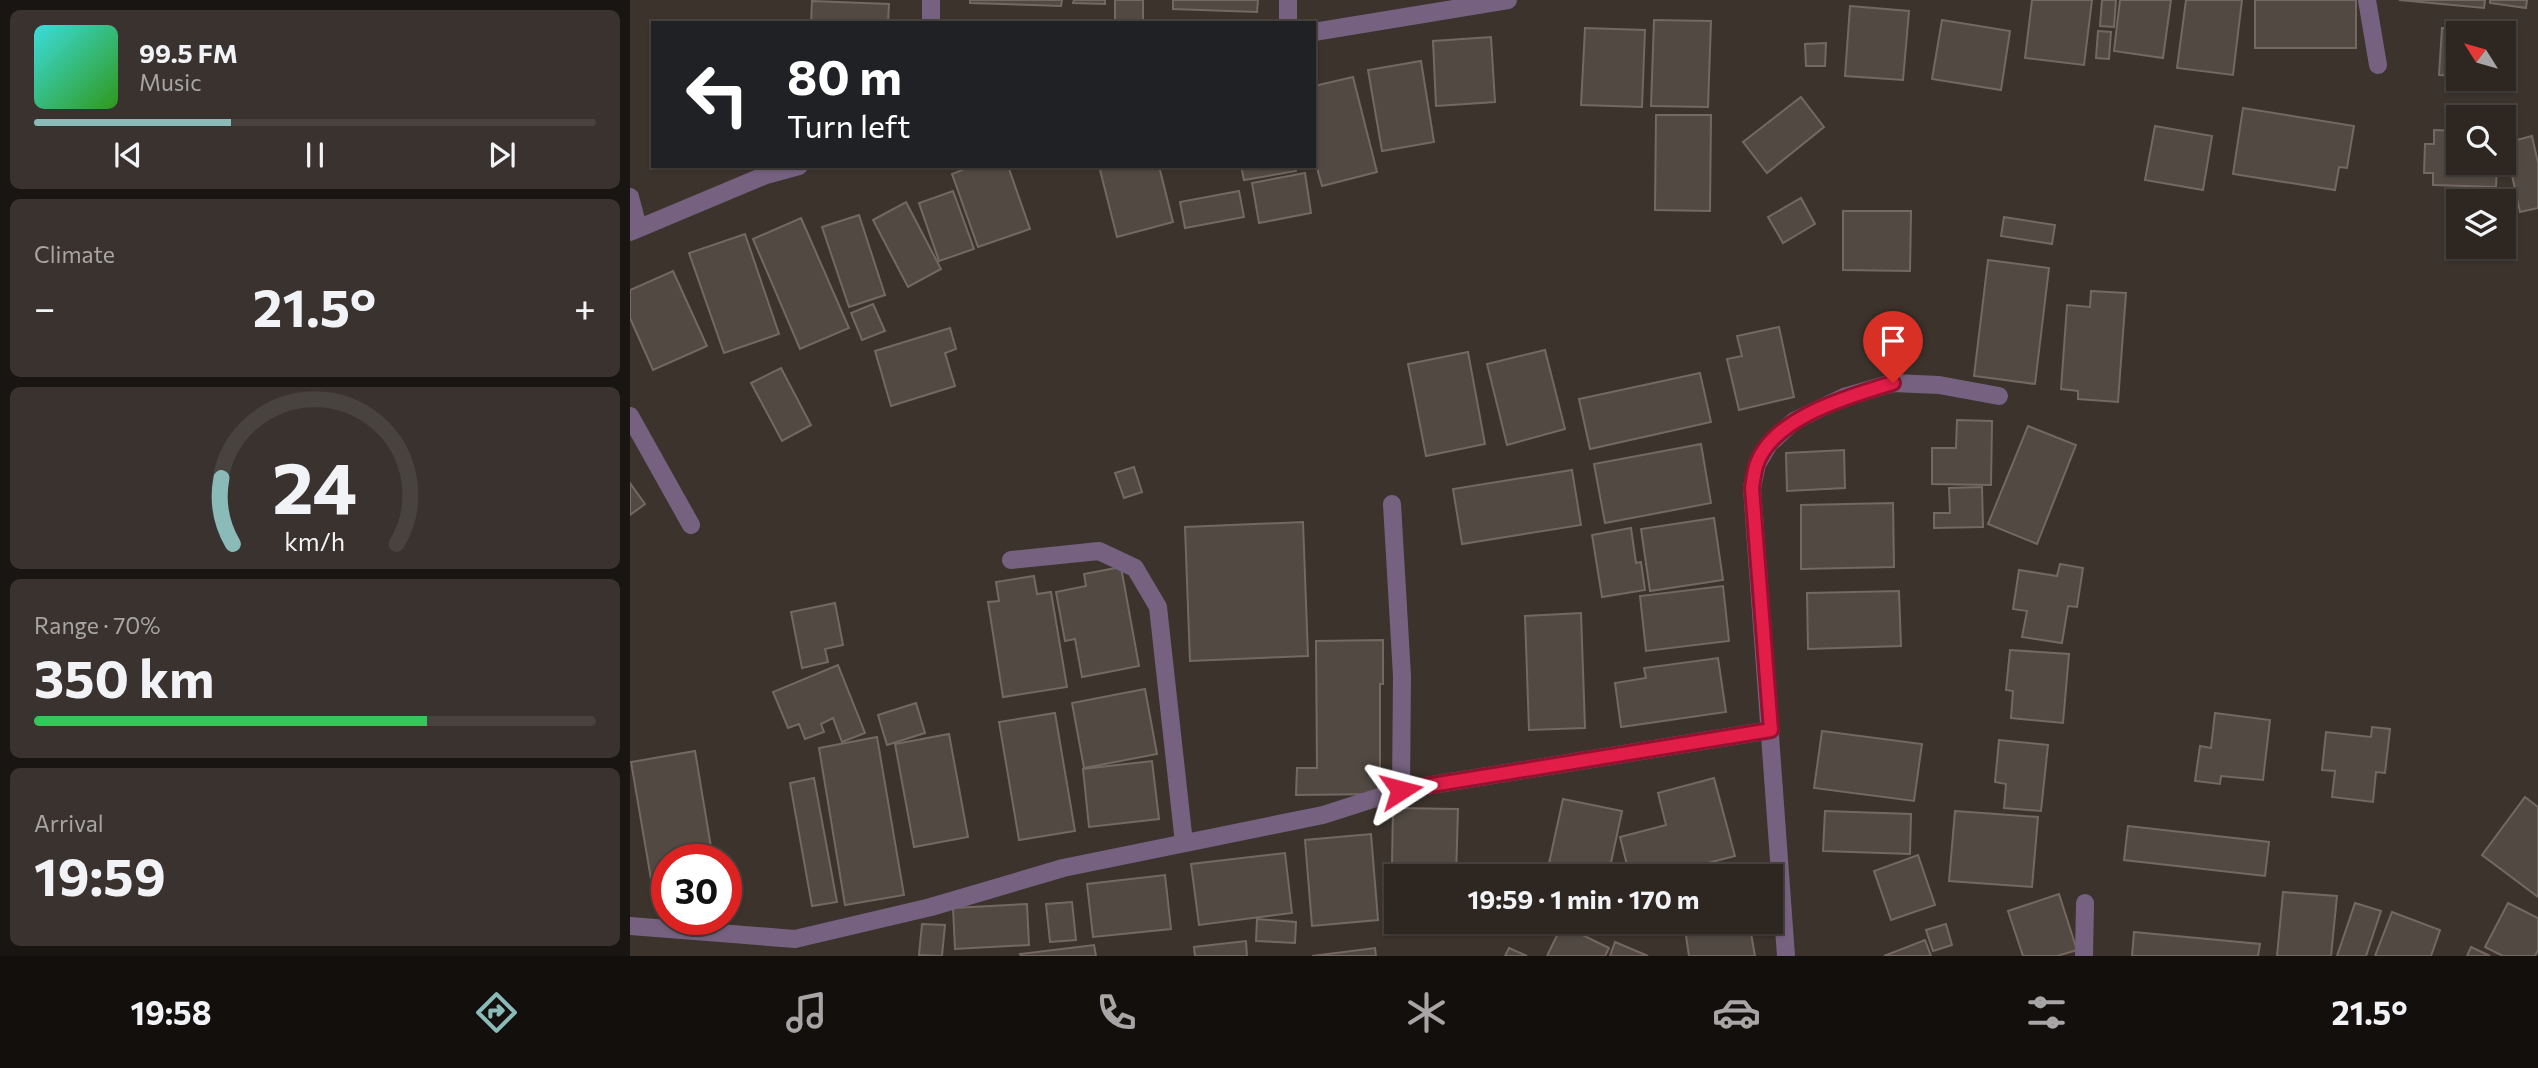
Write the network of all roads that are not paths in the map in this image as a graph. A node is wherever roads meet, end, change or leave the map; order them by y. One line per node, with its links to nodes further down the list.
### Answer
1 (931, 0): 5 (street)
2 (1288, 0): 6 (street)
3 (1508, 0): 7 (street)
4 (2367, 0): 8 (street)
5 (931, 21)
6 (1288, 21)
7 (1316, 32)
8 (2378, 65)
9 (792, 168): 11 (street)
10 (630, 197): 11 (street)
11 (634, 230)
12 (1999, 396): 17 (street)
13 (630, 416): 15 (street)
14 (1392, 503): 18 (street)
15 (691, 525)
16 (1012, 560): 19 (street)
17 (1771, 730): 18 (street); 22 (street)
18 (1401, 790): 19 (street)
19 (1184, 843): 21 (street)
20 (2085, 903): 23 (street)
21 (630, 926)
22 (1786, 956)
23 (2084, 956)

